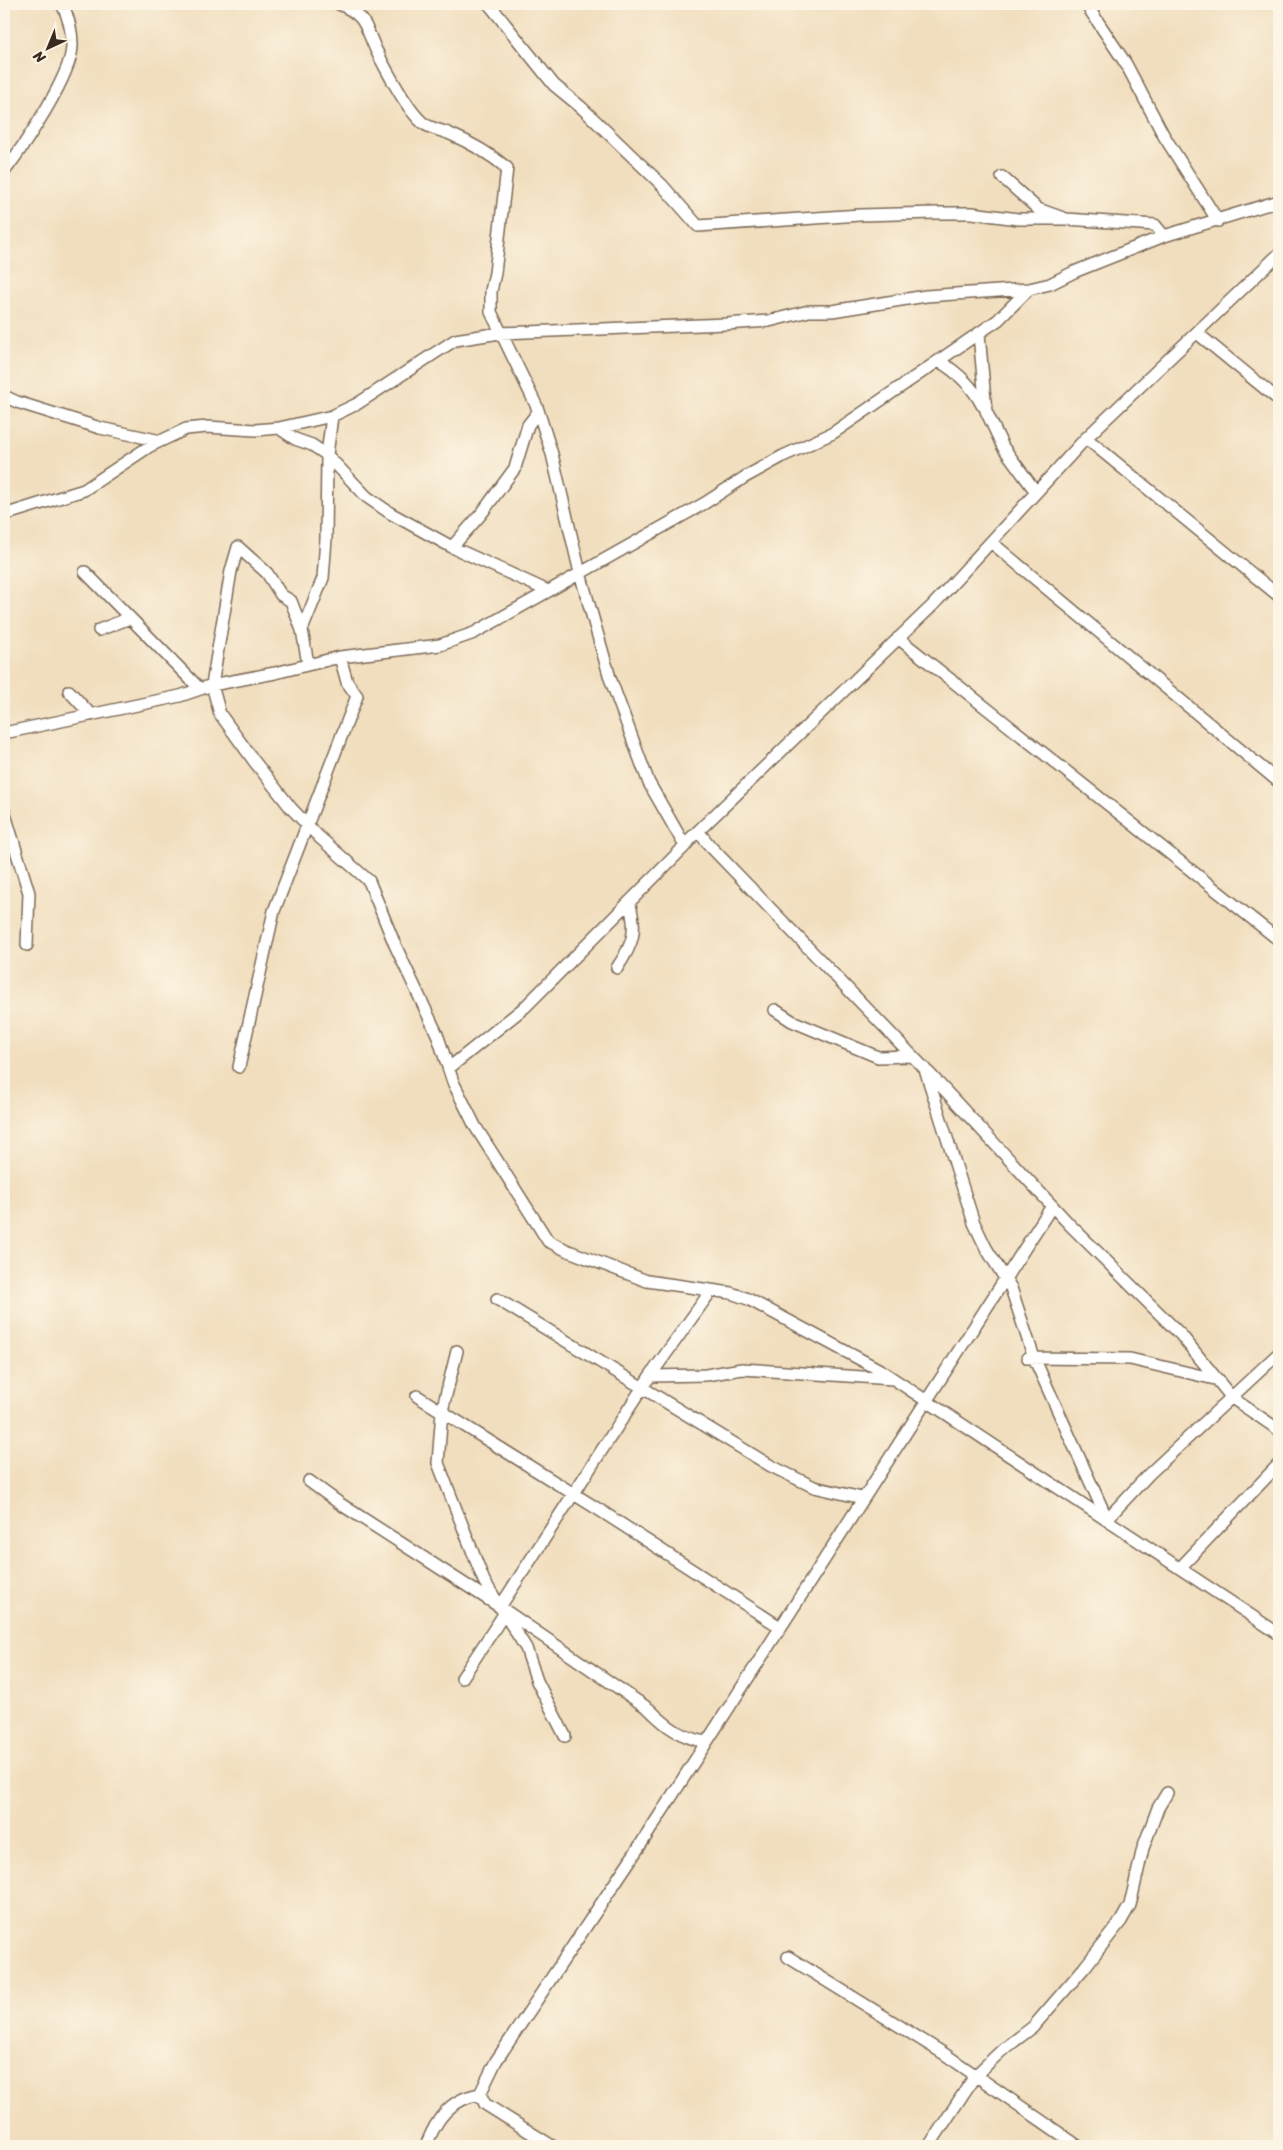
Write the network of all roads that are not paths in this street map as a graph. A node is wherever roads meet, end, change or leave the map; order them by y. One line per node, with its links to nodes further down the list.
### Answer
1 (62, 4): 5 (street)
2 (339, 4): 13 (street)
3 (489, 4): 8 (street)
4 (1086, 4): 9 (street)
5 (4, 172)
6 (1002, 177): 8 (street)
7 (1279, 201): 9 (street)
8 (1066, 219): 10 (street)
9 (1218, 221): 10 (street)
10 (1164, 236): 12 (street)
11 (1279, 254): 14 (street)
12 (1029, 289): 13 (street); 15 (street)
13 (500, 333): 20 (street); 21 (street)
14 (1197, 333): 18 (street); 23 (street)
15 (979, 334): 16 (street); 19 (street)
16 (939, 361): 19 (street); 31 (street)
17 (4, 396): 24 (street)
18 (1279, 400)
19 (986, 411): 26 (street)
20 (538, 412): 29 (street); 31 (street)
21 (332, 416): 22 (street); 25 (street)
22 (279, 428): 24 (street); 25 (street)
23 (1086, 438): 26 (street); 33 (street)
24 (161, 441): 27 (street)
25 (327, 455): 29 (street); 36 (street)
26 (1036, 492): 28 (street)
27 (4, 515)
28 (991, 542): 37 (street); 44 (street)
29 (452, 547): 32 (street)
30 (85, 572): 34 (street)
31 (580, 573): 32 (street); 48 (street)
32 (548, 591): 38 (street)
33 (1279, 596)
34 (130, 618): 35 (street); 40 (street)
35 (99, 630)
36 (302, 630): 39 (street); 40 (street)
37 (898, 638): 47 (street); 50 (street)
38 (340, 657): 39 (street); 46 (street)
39 (308, 664): 40 (street)
40 (206, 687): 42 (street); 46 (street)
41 (69, 691): 42 (street)
42 (91, 715): 43 (street)
43 (4, 732)
44 (1279, 782)
45 (4, 811): 51 (street)
46 (307, 825): 55 (street); 56 (street)
47 (698, 831): 48 (street); 54 (street)
48 (685, 846): 49 (street)
49 (629, 902): 52 (street); 56 (street)
50 (1279, 940)
51 (27, 944)
52 (617, 968)
53 (775, 1010): 54 (street)
54 (912, 1056): 57 (street)
55 (239, 1067)
56 (448, 1068): 60 (street)
57 (925, 1069): 58 (street); 59 (street)
58 (1052, 1206): 59 (street); 67 (street)
59 (1006, 1279): 64 (street); 71 (street)
60 (711, 1291): 65 (street); 66 (street)
61 (497, 1299): 68 (street)
62 (457, 1351): 72 (street)
63 (1279, 1353): 70 (street)
64 (1031, 1358): 67 (street); 78 (street)
65 (650, 1376): 66 (street); 68 (street)
66 (894, 1379): 71 (street)
67 (1219, 1380): 70 (street)
68 (643, 1387): 76 (street); 77 (street)
69 (417, 1396): 72 (street)
70 (1232, 1398): 73 (street); 78 (street)
71 (926, 1400): 77 (street); 78 (street)
72 (442, 1411): 76 (street); 80 (street)
73 (1279, 1430)
74 (1279, 1464): 79 (street)
75 (309, 1481): 80 (street)
76 (575, 1494): 80 (street); 81 (street)
77 (862, 1498): 81 (street)
78 (1107, 1519): 79 (street)
79 (1180, 1568): 82 (street)
80 (502, 1611): 83 (street); 84 (street); 85 (street)
81 (780, 1627): 85 (street)
82 (1279, 1634)
83 (462, 1678)
84 (565, 1736)
85 (706, 1742): 89 (street)
86 (1167, 1793): 88 (street)
87 (788, 1957): 88 (street)
88 (975, 2076): 92 (street); 93 (street)
89 (480, 2094): 90 (street); 91 (street)
90 (426, 2146)
91 (552, 2146)
92 (929, 2146)
93 (1078, 2146)

